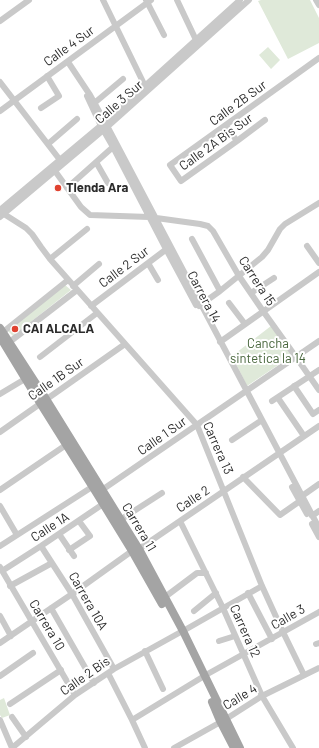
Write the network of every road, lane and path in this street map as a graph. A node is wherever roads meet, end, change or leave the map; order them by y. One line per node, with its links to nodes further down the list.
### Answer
1 (29, 0): 9 (street)
2 (103, 0): 10 (street)
3 (177, 0): 13 (street)
4 (240, 0): 11 (street, Calle 3 Sur)
5 (249, 0): 11 (street, Calle 3 Sur)
6 (316, 0): 8 (street)
7 (148, 1): 10 (street, Calle 4 Sur); 12 (street)
8 (319, 6)
9 (0, 21)
10 (116, 26): 15 (street, Calle 4 Sur); 19 (street)
11 (208, 33): 13 (street, Calle 3 Sur); 26 (street, Calle 3 Sur)
12 (164, 35)
13 (196, 40): 19 (street, Calle 3 Sur)
14 (319, 58): 27 (street, Calle 2B Sur)
15 (68, 62): 16 (street, Calle 4 Sur); 21 (street, Carrera 14)
16 (47, 76): 20 (street, Calle 4 Sur); 22 (street)
17 (123, 79): 21 (street)
18 (0, 82): 20 (street)
19 (145, 86): 26 (street, Calle 3 Sur)
20 (14, 100): 23 (street, Calle 4 Sur); 29 (street)
21 (93, 104): 26 (street, Carrera 14)
22 (41, 108)
23 (0, 111)
24 (77, 119): 29 (street)
25 (265, 120): 28 (street, Calle 2A Bis Sur)
26 (104, 126): 30 (street, Carrera 14); 31 (street, Calle 3 Sur); 33 (street, Calle 3 Sur); 39 (street, Carrera 14)
27 (226, 126): 28 (street); 34 (street, Calle 2B Sur)
28 (237, 141): 34 (street, Calle 2A Bis Sur)
29 (48, 144): 31 (street)
30 (113, 148): 32 (street); 39 (street, Carrera 14)
31 (60, 160): 38 (street, Calle 3 Sur)
32 (96, 162): 35 (street); 36 (street)
33 (55, 171): 36 (street, Carrera 15); 38 (street, Calle 3 Sur)
34 (181, 181)
35 (108, 183)
36 (67, 188): 39 (street, Carrera 15)
37 (319, 202): 49 (street)
38 (1, 210): 44 (street, Carrera 13)
39 (152, 218): 43 (street, Carrera 14); 49 (street, Carrera 15)
40 (87, 230): 44 (street)
41 (192, 239): 54 (street)
42 (307, 246): 46 (street)
43 (168, 248): 45 (street, Calle 2 Sur); 58 (street, Carrera 14)
44 (50, 259): 51 (street, Carrera 13)
45 (148, 263): 52 (street); 57 (street, Calle 2 Sur)
46 (319, 263)
47 (100, 264): 53 (street)
48 (319, 272): 59 (street)
49 (239, 276): 54 (street); 55 (street, Carrera 15)
50 (274, 278): 55 (street)
51 (68, 280): 53 (street, Carrera 13); 62 (street)
52 (158, 280)
53 (75, 288): 57 (street, Carrera 13); 65 (street)
54 (220, 291): 58 (street)
55 (251, 294): 59 (street, Carrera 15)
56 (229, 304): 61 (street)
57 (91, 306): 60 (street, Carrera 13)
58 (199, 306): 63 (street, Carrera 14); 69 (street, Carrera 14)
59 (263, 311): 61 (street); 68 (street, Carrera 15)
60 (97, 313): 66 (street, Carrera 13); 67 (street)
61 (245, 324): 63 (street)
62 (1, 332): 65 (main road, Carrera 11)
63 (220, 342): 69 (street, Carrera 14)
64 (319, 342): 68 (street, Calle 1 Sur)
65 (7, 344): 72 (main road, Carrera 11); 77 (main road, Carrera 11)
66 (125, 344): 77 (street, Calle 1B Sur); 80 (street, Carrera 13)
67 (40, 357)
68 (296, 357): 71 (street, Carrera 15); 75 (street, Calle 1 Sur)
69 (229, 362): 75 (street, Carrera 14)
70 (319, 370): 71 (street)
71 (310, 377): 73 (street); 74 (street, Carrera 15)
72 (25, 379): 76 (street); 77 (main road, Carrera 11)
73 (294, 386): 78 (street); 83 (street)
74 (319, 390)
75 (245, 392): 79 (street, Carrera 14); 80 (street, Calle 1 Sur); 86 (street, Carrera 14)
76 (0, 394)
77 (43, 401): 82 (street, Calle 1B Sur); 85 (main road, Carrera 11); 92 (main road, Carrera 11)
78 (316, 412)
79 (259, 422): 84 (street); 86 (street, Carrera 14)
80 (198, 425): 91 (street, Carrera 13); 92 (street, Calle 1 Sur)
81 (319, 426): 83 (street, Calle 2)
82 (0, 432)
83 (304, 436): 86 (street, Calle 2)
84 (232, 440)
85 (66, 445): 89 (main road, Carrera 11); 90 (street)
86 (278, 454): 87 (street, Calle 2); 94 (street, Carrera 14)
87 (243, 477): 91 (street, Calle 2); 94 (street)
88 (319, 484): 94 (street)
89 (92, 486): 92 (main road, Carrera 11); 104 (street)
90 (0, 490)
91 (224, 490): 101 (street, Calle 2); 115 (street, Carrera 13)
92 (100, 492): 95 (main road, Carrera 11)
93 (162, 493): 99 (street)
94 (301, 498): 98 (street, Carrera 14); 105 (street, Carrera 14)
95 (106, 502): 99 (main road, Carrera 11); 100 (street, Calle 1A); 109 (main road, Carrera 11)
96 (0, 506): 104 (street)
97 (319, 511): 98 (street)
98 (312, 516): 102 (street, Carrera 14)
99 (120, 520): 109 (main road, Carrera 11)
100 (79, 521): 103 (street, Calle 1A); 108 (street)
101 (180, 521): 109 (street, Calle 2); 113 (street, Carrera 12)
102 (319, 528)
103 (58, 534): 107 (street, Calle 1A); 108 (street)
104 (17, 535): 106 (street)
105 (319, 537)
106 (0, 546)
107 (41, 546): 111 (street, Carrera 10A); 112 (street, Calle 1A)
108 (69, 550): 110 (street)
109 (135, 550): 118 (street, Calle 2); 119 (main road, Carrera 11); 126 (main road, Carrera 11)
110 (74, 556)
111 (52, 563): 114 (street); 118 (street, Carrera 10A)
112 (1, 569): 114 (street, Carrera 10)
113 (206, 573): 116 (street, Carrera 12); 119 (street)
114 (10, 586): 125 (street, Carrera 10)
115 (262, 586): 117 (street, Calle 2 Bis); 127 (street, Carrera 13)
116 (216, 593): 121 (street, Carrera 12); 122 (street)
117 (248, 593): 121 (street, Calle 2 Bis); 130 (street)
118 (72, 594): 120 (street, Calle 2); 136 (street, Carrera 10A)
119 (165, 597): 126 (main road, Carrera 11)
120 (51, 608): 125 (street, Calle 2); 143 (street)
121 (223, 608): 126 (street, Calle 2 Bis); 129 (street, Carrera 12)
122 (194, 611)
123 (319, 612): 127 (street, Calle 3)
124 (0, 616): 128 (street)
125 (32, 621): 128 (street, Calle 2); 137 (street, Carrera 10)
126 (181, 632): 133 (street, Calle 2 Bis); 142 (main road, Carrera 11)
127 (283, 632): 130 (street, Calle 3); 140 (street, Carrera 13)
128 (11, 636): 132 (street, Calle 2)
129 (235, 636): 131 (street); 135 (street, Carrera 12)
130 (272, 639): 135 (street, Calle 3)
131 (219, 641)
132 (0, 643)
133 (145, 651): 136 (street, Calle 2 Bis); 144 (street)
134 (32, 653): 141 (street)
135 (244, 654): 142 (street, Calle 3); 146 (street, Carrera 12)
136 (114, 669): 139 (street, Calle 2 Bis)
137 (61, 670): 145 (street, Carrera 10); 147 (street)
138 (318, 670): 140 (street, Calle 4)
139 (108, 673): 143 (street, Calle 2 Bis); 150 (street)
140 (304, 675): 146 (street, Calle 4)
141 (0, 676)
142 (202, 677): 150 (street, Calle 3); 151 (main road, Carrera 11)
143 (94, 683): 145 (street, Calle 2 Bis)
144 (163, 689)
145 (75, 695): 152 (street, Calle 2 Bis)
146 (262, 696): 151 (street, Calle 4); 158 (street, Carrera 12)
147 (10, 704)
148 (12, 717): 152 (street)
149 (0, 720): 153 (street)
150 (132, 720): 154 (street)
151 (223, 720): 155 (street, Calle 4); 156 (main road, Carrera 11); 157 (main road, Carrera 11)
152 (26, 737): 153 (street, Calle 2 Bis)
153 (12, 748)
154 (145, 748)
155 (174, 748)
156 (234, 748)
157 (240, 748)
158 (293, 748)

